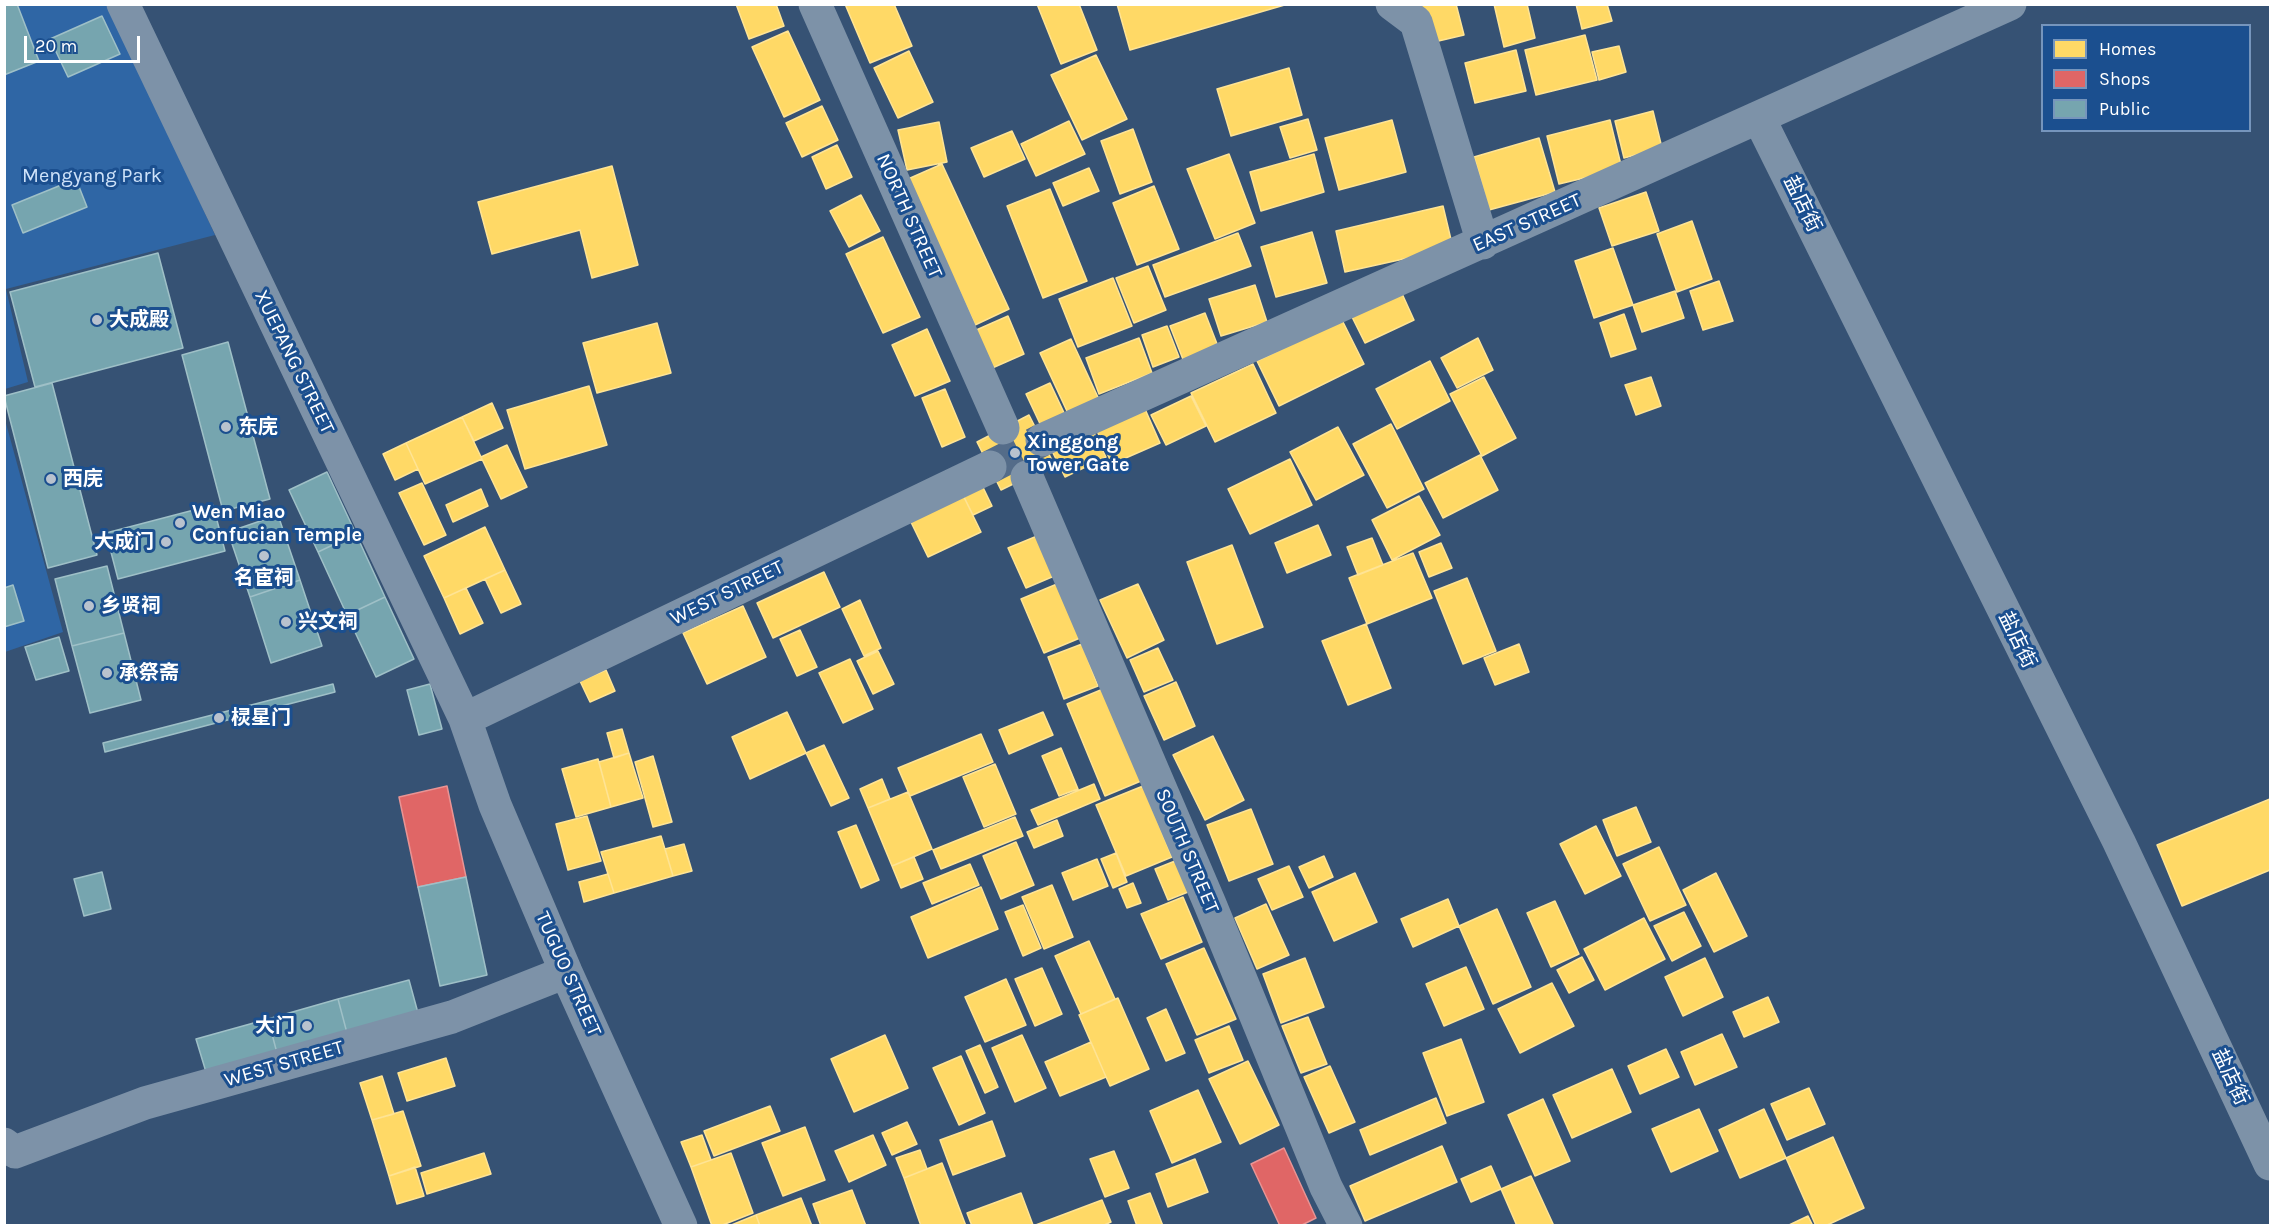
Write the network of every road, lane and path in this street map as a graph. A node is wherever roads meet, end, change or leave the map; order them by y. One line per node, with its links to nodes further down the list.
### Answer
1 (123, 4): 11 (street, XUEPANG STREET)
2 (815, 4): 7 (street, NORTH STREET)
3 (1392, 4): 6 (street)
4 (2010, 4): 5 (street, EAST STREET)
5 (1759, 118): 6 (street, EAST STREET); 14 (street, 盐店街)
6 (1483, 243): 8 (street, EAST STREET)
7 (1003, 428)
8 (1042, 440)
9 (990, 467): 11 (street, WEST STREET)
10 (1028, 477): 16 (street, SOUTH STREET)
11 (465, 719): 12 (street, TUGUO STREET)
12 (566, 972): 13 (street, WEST STREET); 15 (street, TUGUO STREET)
13 (4, 1144)
14 (2271, 1164)
15 (681, 1226)
16 (1346, 1226)

